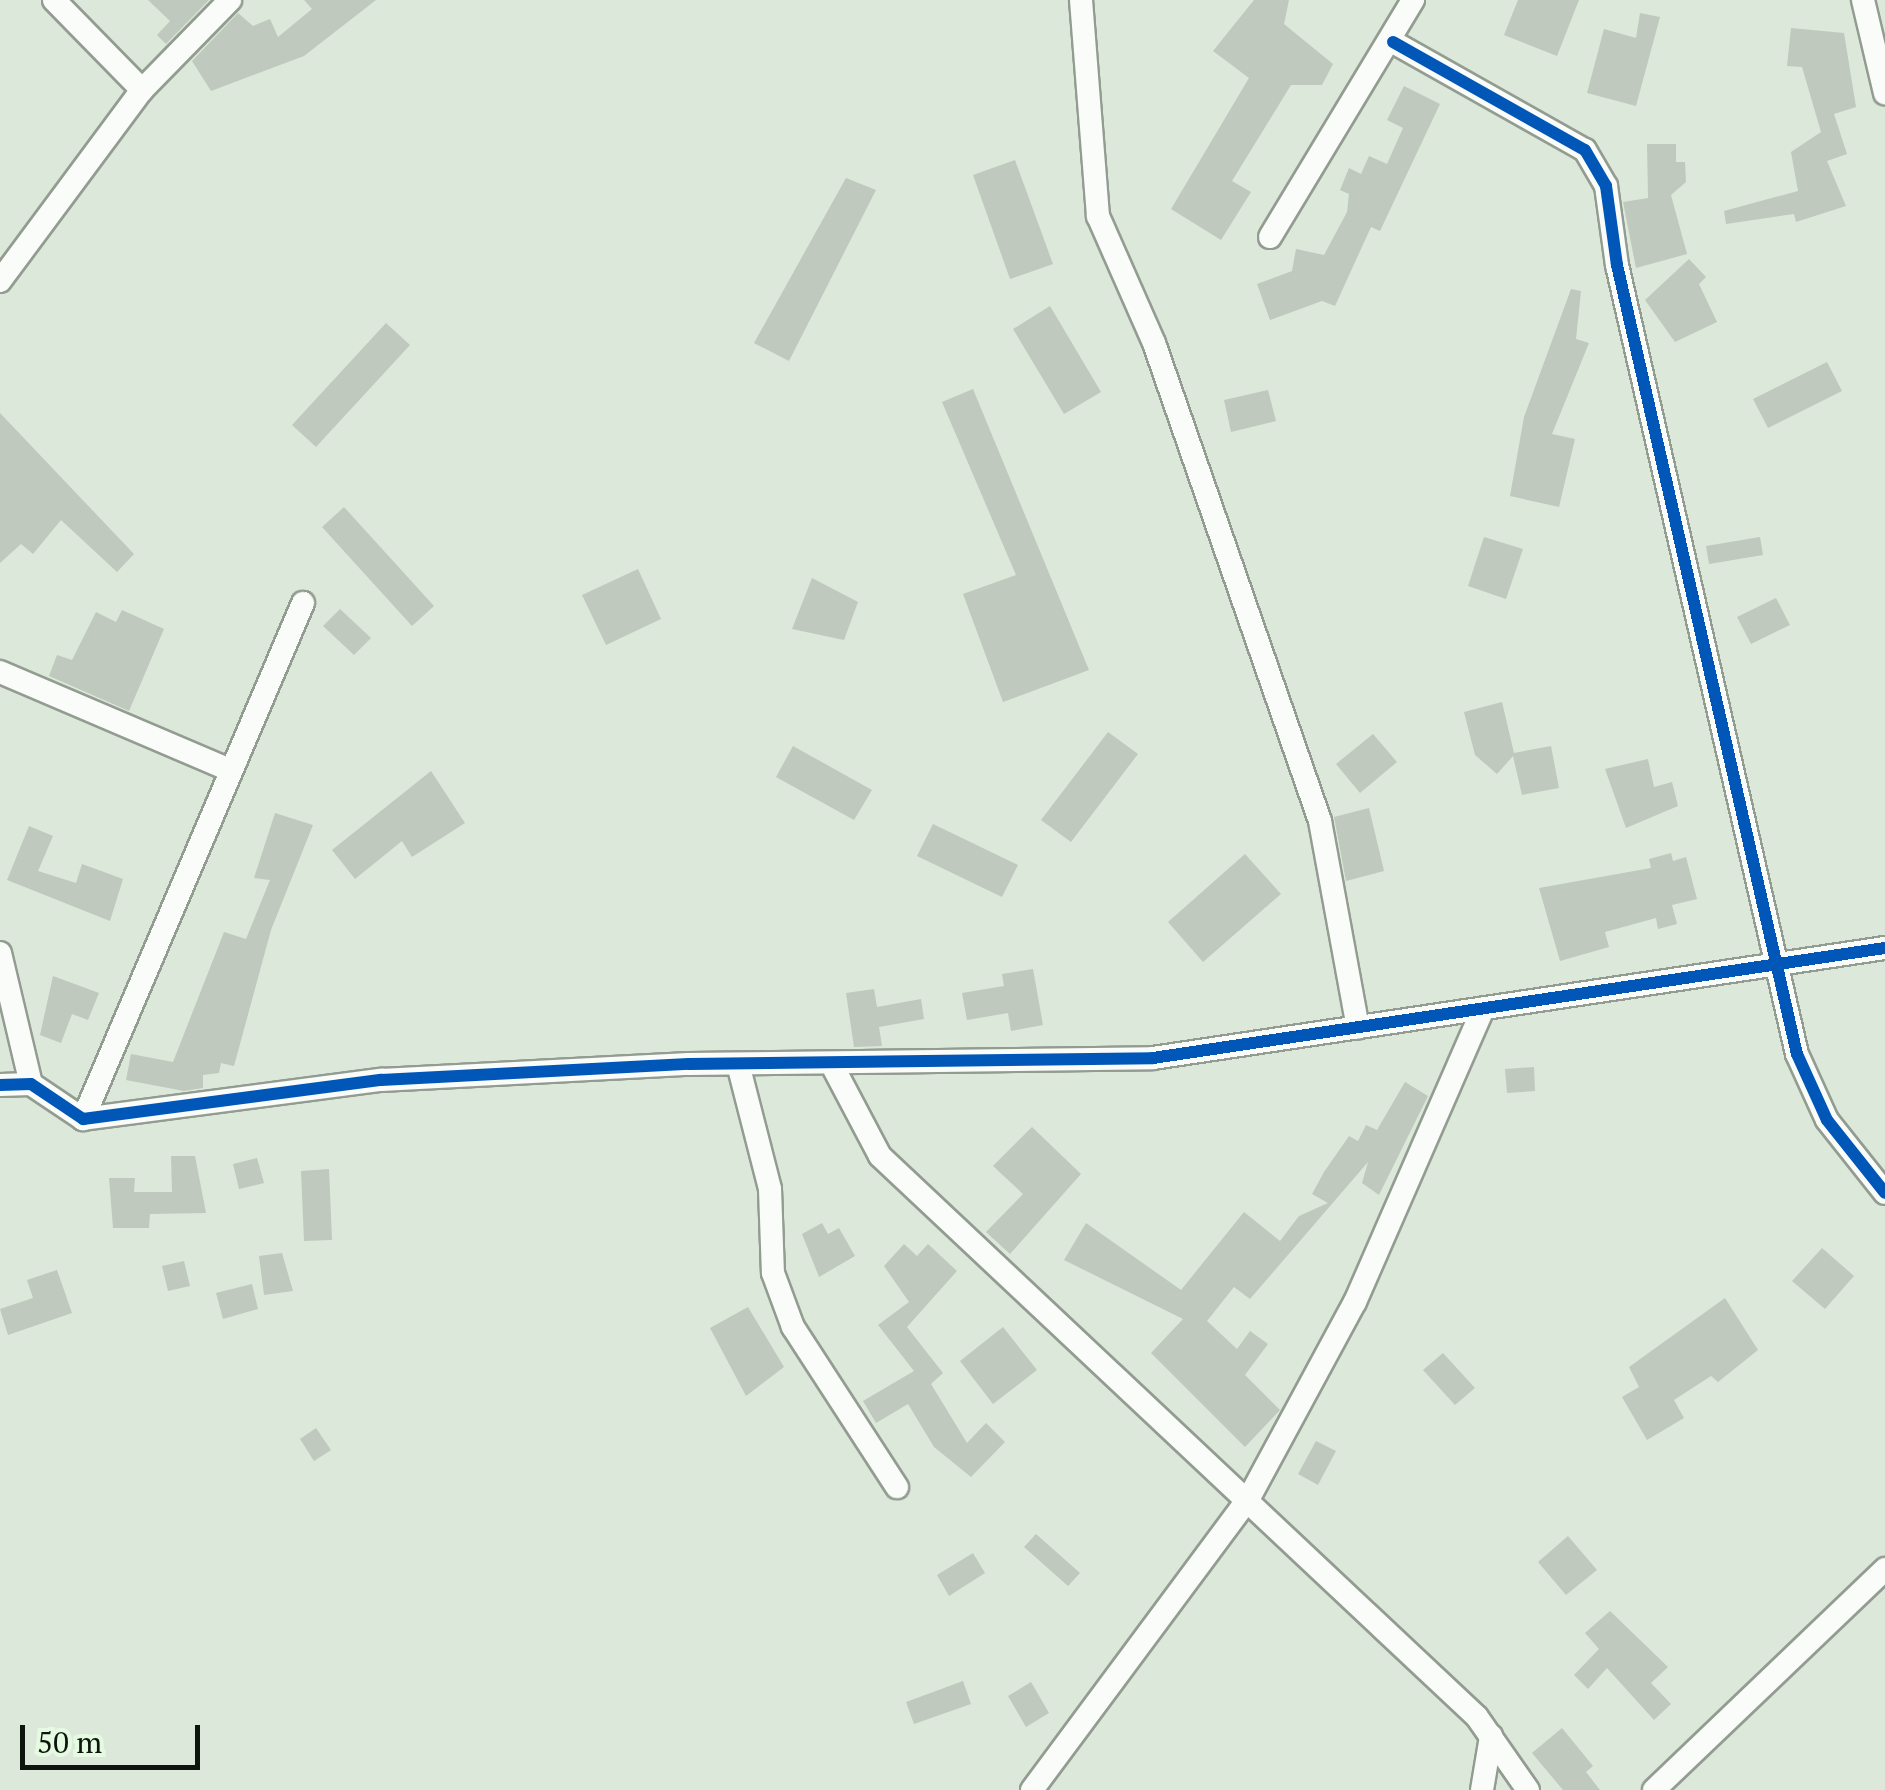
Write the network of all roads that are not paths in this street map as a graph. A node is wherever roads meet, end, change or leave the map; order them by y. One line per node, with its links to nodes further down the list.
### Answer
1 (54, 0): 7 (street)
2 (230, 0): 7 (street)
3 (1081, 0): 18 (street)
4 (1413, 0): 6 (street)
5 (1863, 0): 8 (street)
6 (1392, 42): 9 (street); 16 (street)
7 (142, 90): 10 (street)
8 (1885, 93)
9 (1270, 237)
10 (0, 280)
11 (302, 604): 13 (street)
12 (0, 672): 13 (street)
13 (230, 770): 23 (street)
14 (1885, 948): 16 (street)
15 (0, 954): 21 (street)
16 (1774, 967): 17 (street); 24 (street)
17 (1483, 1009): 18 (street); 26 (street)
18 (1358, 1028): 19 (street)
19 (831, 1062): 20 (street); 26 (street)
20 (738, 1064): 23 (street); 25 (street)
21 (30, 1084): 22 (street); 23 (street)
22 (0, 1085)
23 (83, 1118)
24 (1885, 1193)
25 (897, 1487)
26 (1250, 1496): 28 (street); 29 (street)
27 (1885, 1569): 32 (street)
28 (1490, 1736): 30 (street); 31 (street)
29 (1032, 1790)
30 (1482, 1790)
31 (1528, 1790)
32 (1654, 1790)

